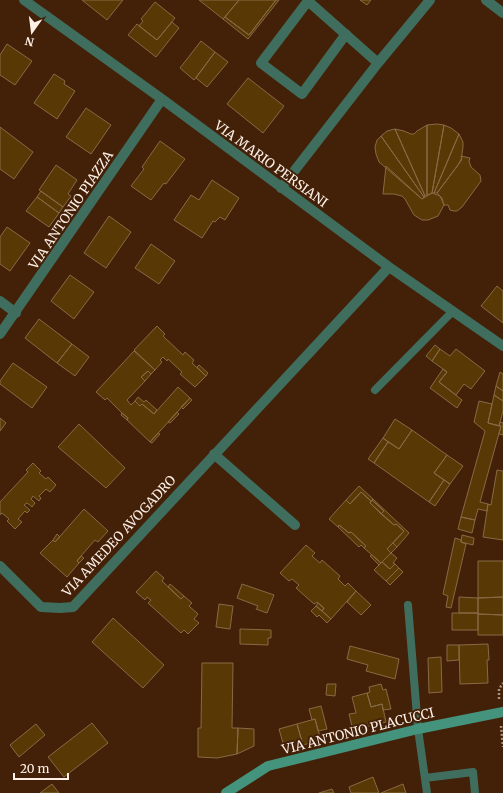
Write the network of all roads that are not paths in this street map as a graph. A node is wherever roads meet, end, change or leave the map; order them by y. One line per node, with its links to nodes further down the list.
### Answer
1 (24, 0): 7 (street, VIA MARIO PERSIANI)
2 (430, 0): 6 (street)
3 (486, 0): 4 (street)
4 (503, 13)
5 (346, 34): 5 (street); 6 (street)
6 (378, 63): 8 (street)
7 (162, 99): 8 (street, VIA MARIO PERSIANI); 12 (street, VIA ANTONIO PIAZZA)
8 (282, 188): 9 (street, VIA MARIO PERSIANI)
9 (389, 267): 11 (street, VIA MARIO PERSIANI); 16 (street, VIA AMEDEO AVOGADRO)
10 (0, 301): 12 (street)
11 (453, 311): 14 (street, VIA MARIO PERSIANI); 15 (lane)
12 (16, 313): 13 (street, VIA ANTONIO PIAZZA)
13 (0, 334)
14 (503, 346)
15 (375, 390)
16 (214, 454): 17 (street); 18 (street, VIA AMEDEO AVOGADRO)
17 (295, 526)
18 (0, 566)
19 (408, 605): 21 (lane)
20 (503, 712): 21 (main road, VIA ANTONIO PLACUCCI)
21 (418, 729): 22 (lane); 23 (main road, VIA ANTONIO PLACUCCI)
22 (425, 778): 24 (lane); 25 (lane)
23 (226, 793)
24 (427, 793)
25 (475, 793)

